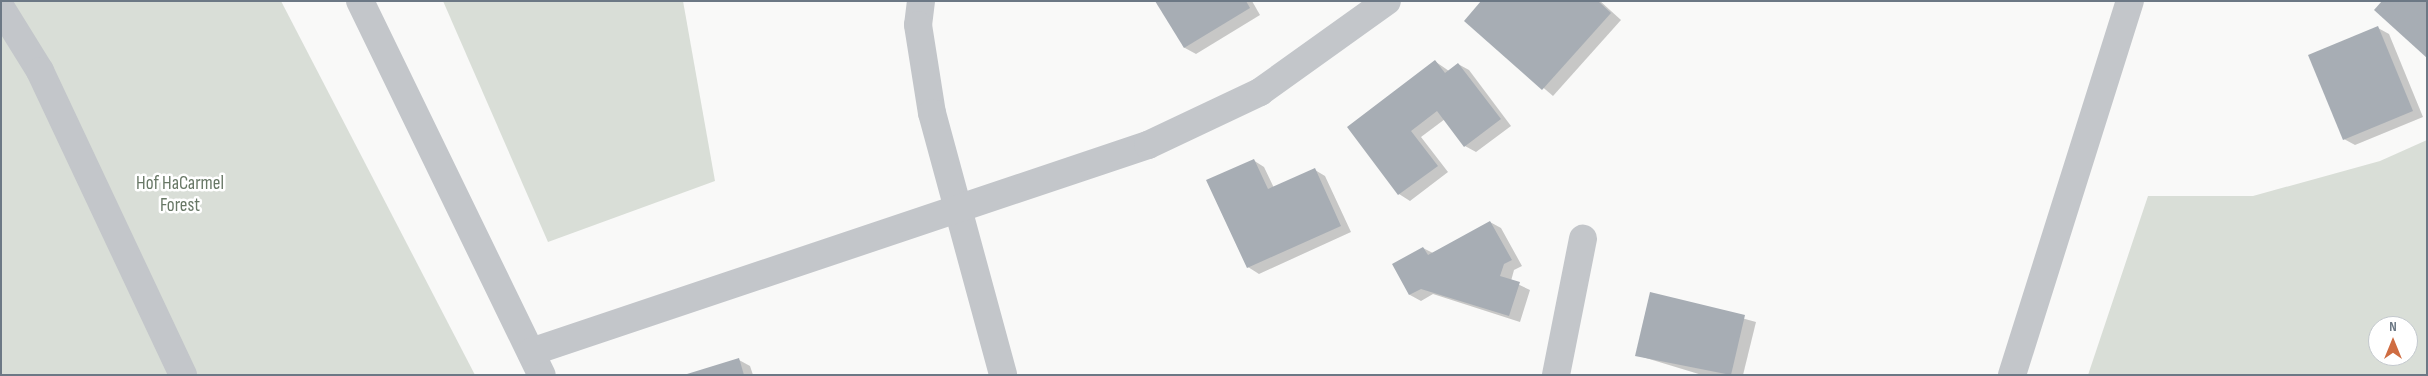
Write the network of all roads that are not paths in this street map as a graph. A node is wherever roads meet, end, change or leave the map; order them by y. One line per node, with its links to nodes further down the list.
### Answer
1 (360, 1): 8 (street)
2 (921, 1): 6 (street)
3 (1388, 1): 6 (street)
4 (2130, 1): 12 (street)
5 (1, 8): 9 (street)
6 (960, 212): 8 (street); 10 (street)
7 (1583, 239): 11 (street)
8 (537, 364)
9 (182, 375)
10 (1003, 375)
11 (1556, 375)
12 (2012, 375)

